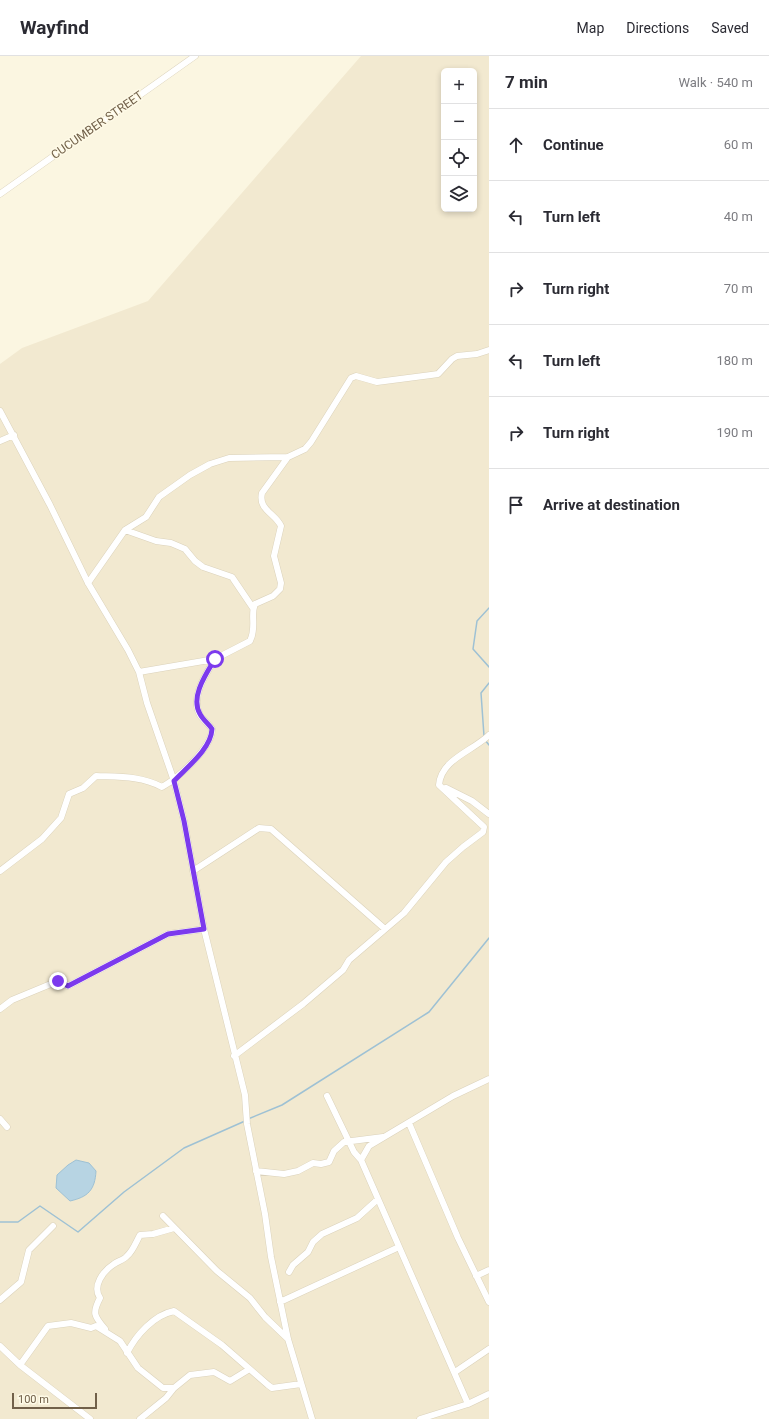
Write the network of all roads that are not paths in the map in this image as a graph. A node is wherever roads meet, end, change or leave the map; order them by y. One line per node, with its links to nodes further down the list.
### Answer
1 (194, 56): 2 (street, CUCUMBER STREET)
2 (0, 194)
3 (489, 350): 7 (street)
4 (0, 412): 5 (street)
5 (14, 435): 6 (street); 9 (street)
6 (0, 441)
7 (288, 457): 8 (street); 10 (street)
8 (125, 530): 9 (street); 10 (street)
9 (88, 583): 12 (street)
10 (253, 608): 11 (street)
11 (215, 659): 12 (street); 14 (street)
12 (139, 672): 14 (street)
13 (489, 735): 15 (street)
14 (174, 781): 17 (street); 18 (street)
15 (439, 785): 16 (street); 20 (street)
16 (489, 814)
17 (0, 870)
18 (193, 871): 19 (street); 20 (street)
19 (204, 929): 21 (street); 22 (street)
20 (385, 929): 22 (street)
21 (0, 1009)
22 (234, 1056): 31 (street)
23 (489, 1079): 26 (street)
24 (327, 1096): 29 (street)
25 (0, 1119): 27 (street)
26 (409, 1123): 28 (street); 39 (street)
27 (7, 1127)
28 (386, 1137): 29 (street); 30 (street)
29 (350, 1142): 30 (street); 31 (street)
30 (361, 1160): 32 (street)
31 (256, 1171): 41 (street)
32 (378, 1199): 36 (street); 38 (street)
33 (162, 1216): 35 (street)
34 (53, 1226): 40 (street)
35 (174, 1228): 43 (street); 44 (street)
36 (399, 1247): 41 (street); 50 (street)
37 (489, 1270): 39 (street)
38 (289, 1272)
39 (476, 1276): 42 (street)
40 (0, 1300)
41 (280, 1302): 44 (street)
42 (489, 1302)
43 (107, 1332): 47 (street); 48 (street)
44 (288, 1339): 51 (street)
45 (0, 1346): 48 (street)
46 (489, 1349): 50 (street)
47 (127, 1353): 49 (street); 52 (street)
48 (20, 1365): 55 (street)
49 (248, 1370): 51 (street); 52 (street)
50 (454, 1372): 54 (street)
51 (301, 1384): 57 (street)
52 (174, 1388): 56 (street)
53 (489, 1394): 54 (street)
54 (468, 1404): 58 (street)
55 (90, 1419)
56 (140, 1419)
57 (312, 1419)
58 (420, 1419)

